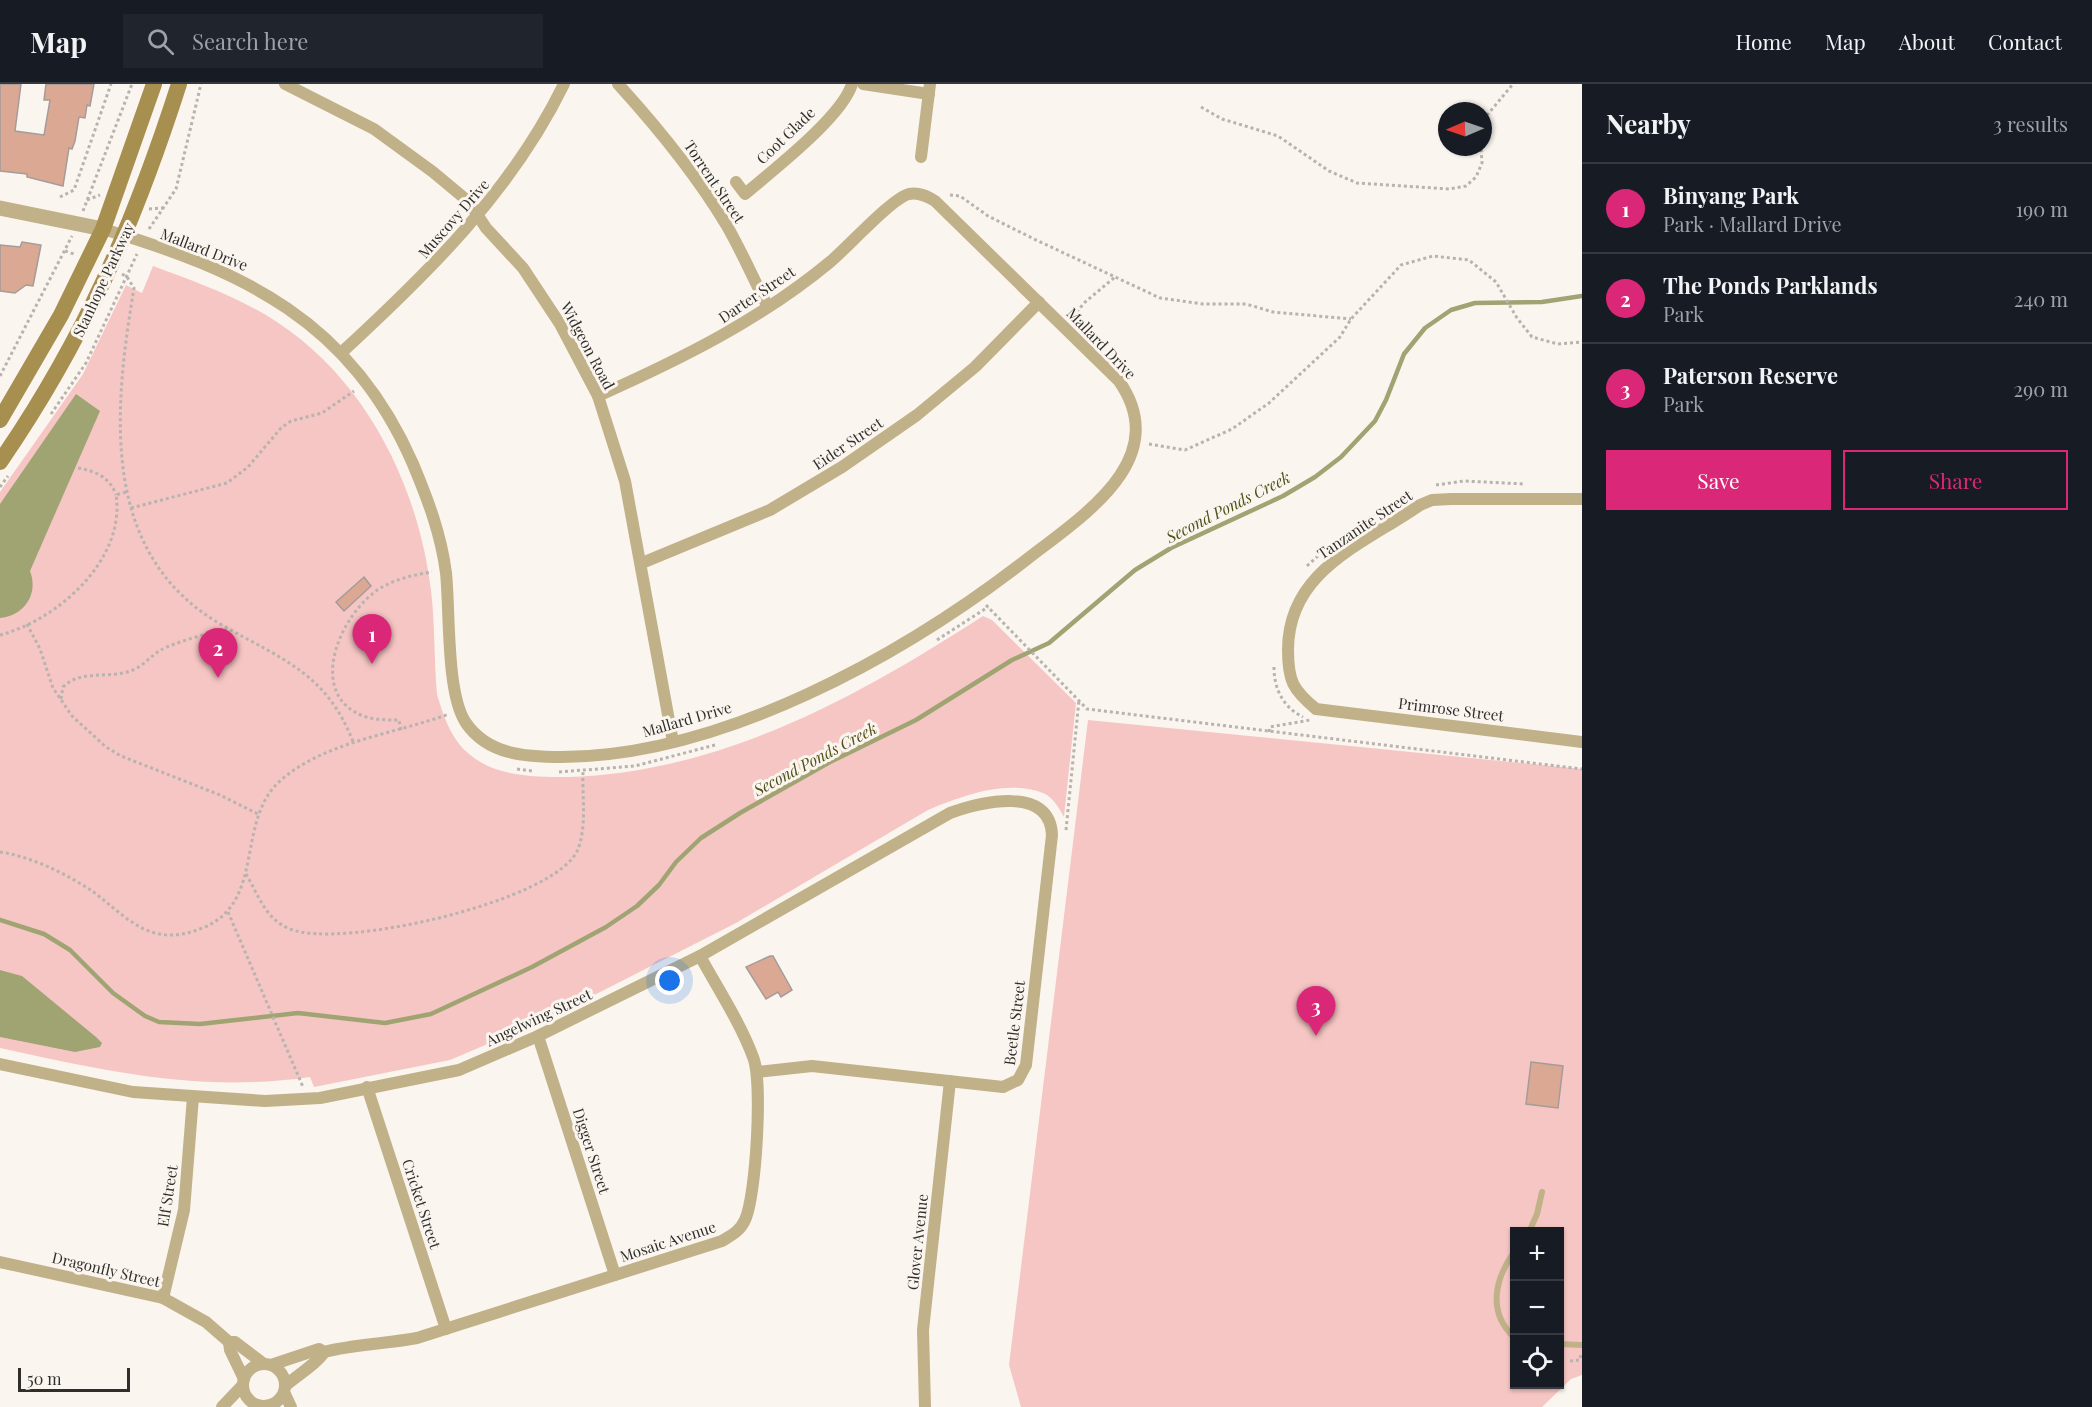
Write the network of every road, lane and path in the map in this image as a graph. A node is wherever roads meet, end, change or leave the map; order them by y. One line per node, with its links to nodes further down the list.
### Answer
1 (111, 84): 20 (path)
2 (132, 84): 21 (path)
3 (154, 84): 27 (main road, Stanhope Parkway)
4 (179, 84): 28 (main road, Stanhope Parkway)
5 (201, 84): 23 (path)
6 (285, 84): 25 (street, Widgeon Road)
7 (564, 84): 25 (street, Muscovy Drive)
8 (618, 84): 35 (street, Torrent Street)
9 (852, 84): 17 (street, Coot Glade)
10 (863, 84): 12 (street)
11 (1513, 84): 14 (path)
12 (929, 89): 16 (street)
13 (1201, 107): 15 (path)
14 (1492, 109)
15 (1482, 156)
16 (921, 157)
17 (736, 182)
18 (916, 194): 34 (street, Mallard Drive); 35 (street, Darter Street)
19 (950, 195): 33 (path)
20 (60, 197)
21 (85, 205)
22 (0, 207): 27 (street)
23 (165, 207): 24 (path); 26 (path)
24 (151, 210)
25 (478, 215): 39 (street, Muscovy Drive); 42 (street, Widgeon Road)
26 (153, 220)
27 (103, 230): 28 (street, Mallard Drive); 43 (main road, Stanhope Parkway)
28 (126, 236): 39 (street, Mallard Drive); 45 (main road, Stanhope Parkway)
29 (68, 244): 30 (path)
30 (65, 250): 31 (path); 40 (path)
31 (71, 253)
32 (127, 277): 49 (path)
33 (1115, 277): 36 (path); 37 (path)
34 (1039, 302): 56 (street, Eider Street); 72 (street, Mallard Drive)
35 (768, 307): 42 (street, Darter Street)
36 (1074, 316)
37 (1351, 319): 38 (path); 44 (path)
38 (1582, 342)
39 (341, 353): 58 (street, Mallard Drive)
40 (0, 376)
41 (354, 391): 53 (path)
42 (598, 396): 56 (street, Widgeon Road)
43 (0, 420)
44 (1149, 444)
45 (0, 462)
46 (78, 468): 50 (path)
47 (1528, 484): 48 (path)
48 (1431, 487)
49 (127, 492): 50 (path); 53 (path)
50 (116, 495): 60 (path)
51 (1404, 498): 54 (path)
52 (1582, 499): 69 (street, Tanzanite Street)
53 (131, 508): 61 (path)
54 (1364, 523)
55 (1333, 544): 57 (path)
56 (642, 563): 72 (street, Widgeon Road)
57 (1305, 568)
58 (446, 570): 64 (path); 68 (street, Mallard Drive)
59 (995, 616): 66 (path)
60 (27, 624): 62 (path); 65 (path)
61 (232, 630): 65 (path); 67 (path)
62 (0, 635)
63 (1275, 660): 69 (path)
64 (342, 698): 67 (path); 70 (path)
65 (61, 700): 78 (path)
66 (1079, 700): 71 (path); 79 (path)
67 (333, 702): 74 (path)
68 (459, 710): 70 (path); 72 (street, Mallard Drive)
69 (1313, 714): 71 (path); 73 (street, Primrose Street)
70 (401, 730): 74 (path)
71 (1269, 732): 75 (path)
72 (673, 742)
73 (1582, 742)
74 (354, 744): 78 (path)
75 (1582, 769)
76 (583, 772): 81 (path)
77 (1045, 813): 83 (street, Angelwing Street); 88 (street, Beetle Street)
78 (258, 814): 81 (path)
79 (1065, 836)
80 (0, 852): 82 (path)
81 (246, 874): 82 (path)
82 (228, 912): 86 (path)
83 (700, 956): 84 (street, Angelwing Street); 87 (street, Mosaic Avenue)
84 (538, 1036): 89 (street, Angelwing Street); 95 (street, Digger Street)
85 (0, 1064): 90 (street, Angelwing Street)
86 (296, 1069)
87 (757, 1072): 88 (street, Beetle Street); 95 (street, Mosaic Avenue)
88 (950, 1081): 111 (street, Glover Avenue)
89 (367, 1087): 90 (street, Angelwing Street); 97 (street, Cricket Street)
90 (193, 1097): 96 (street, Elf Street)
91 (1542, 1192): 92 (lane)
92 (1531, 1227)
93 (1510, 1261): 98 (lane)
94 (0, 1262): 96 (street, Dragonfly Street)
95 (615, 1275): 97 (street, Mosaic Avenue)
96 (163, 1298): 99 (street, Dragonfly Street)
97 (446, 1329): 103 (street, Mosaic Avenue)
98 (1513, 1335)
99 (229, 1342): 105 (street, Dragonfly Street); 106 (street, Dragonfly Street)
100 (1564, 1344): 101 (lane)
101 (1582, 1345)
102 (1582, 1351): 104 (path)
103 (324, 1352): 105 (street, Mosaic Avenue); 107 (street, Mosaic Avenue)
104 (1570, 1361)
105 (268, 1365): 106 (street); 107 (street)
106 (244, 1382): 108 (street); 109 (street)
107 (285, 1389): 108 (street); 110 (street)
108 (259, 1406)
109 (222, 1407)
110 (291, 1407)
111 (925, 1407)

